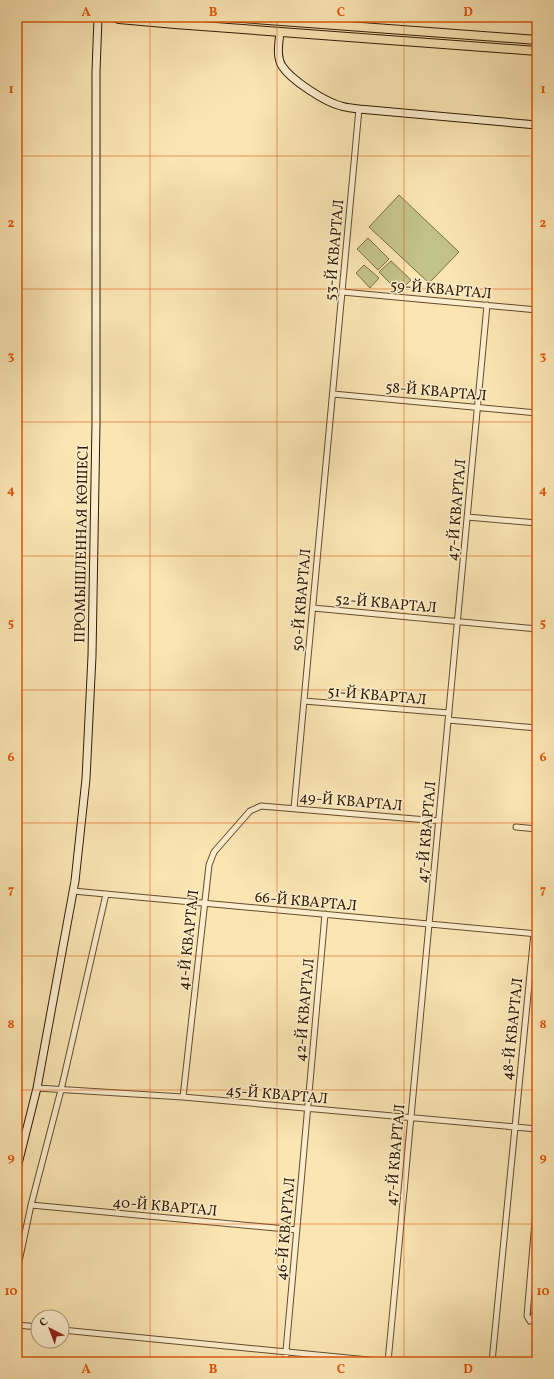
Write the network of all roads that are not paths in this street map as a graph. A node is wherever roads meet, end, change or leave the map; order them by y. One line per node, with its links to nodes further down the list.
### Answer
1 (98, 17): 30 (street, ПРОМЫШЛЕННАЯ КӨШЕСІ)
2 (113, 17): 5 (main road)
3 (228, 17): 4 (main road)
4 (280, 21): 5 (main road); 6 (main road)
5 (280, 32): 7 (main road); 8 (street)
6 (537, 40)
7 (537, 51)
8 (359, 109): 9 (street); 10 (street, 53-Й КВАРТАЛ)
9 (537, 125)
10 (342, 292): 11 (street, 59-Й КВАРТАЛ); 13 (street, 53-Й КВАРТАЛ)
11 (487, 305): 12 (street, 59-Й КВАРТАЛ); 14 (street, 47-Й КВАРТАЛ)
12 (537, 310)
13 (333, 394): 14 (street, 58-Й КВАРТАЛ); 18 (street, 50-Й КВАРТАЛ)
14 (478, 407): 15 (street, 58-Й КВАРТАЛ); 16 (street, 47-Й КВАРТАЛ)
15 (537, 413)
16 (468, 517): 17 (street); 19 (street, 47-Й КВАРТАЛ)
17 (537, 523)
18 (313, 608): 19 (street, 52-Й КВАРТАЛ); 21 (street, 50-Й КВАРТАЛ)
19 (458, 622): 20 (street, 52-Й КВАРТАЛ); 22 (street, 47-Й КВАРТАЛ)
20 (537, 629)
21 (304, 701): 22 (street, 51-Й КВАРТАЛ); 26 (street, 50-Й КВАРТАЛ)
22 (449, 714): 23 (street, 47-Й КВАРТАЛ)
23 (448, 720): 24 (street); 27 (street, 47-Й КВАРТАЛ)
24 (537, 728)
25 (261, 806): 26 (street, 49-Й КВАРТАЛ); 32 (street, 41-Й КВАРТАЛ)
26 (294, 808): 27 (street, 49-Й КВАРТАЛ)
27 (439, 821): 34 (street, 47-Й КВАРТАЛ)
28 (516, 827): 29 (street)
29 (537, 829)
30 (73, 891): 31 (street, 66-Й КВАРТАЛ); 37 (street, ПРОМЫШЛЕННАЯ КӨШЕСІ)
31 (106, 894): 32 (street, 66-Й КВАРТАЛ); 38 (street)
32 (204, 904): 33 (street, 66-Й КВАРТАЛ); 39 (street, 41-Й КВАРТАЛ)
33 (325, 914): 34 (street, 66-Й КВАРТАЛ); 40 (street, 42-Й КВАРТАЛ)
34 (429, 924): 36 (street, 66-Й КВАРТАЛ); 41 (street, 47-Й КВАРТАЛ)
35 (537, 928): 36 (street)
36 (535, 933): 42 (street, 48-Й КВАРТАЛ)
37 (37, 1088): 38 (street, 45-Й КВАРТАЛ); 44 (street, ПРОМЫШЛЕННАЯ КӨШЕСІ)
38 (61, 1090): 39 (street, 45-Й КВАРТАЛ); 45 (street)
39 (183, 1097): 40 (street, 45-Й КВАРТАЛ)
40 (308, 1109): 41 (street, 45-Й КВАРТАЛ); 47 (street, 46-Й КВАРТАЛ)
41 (411, 1118): 42 (street, 45-Й КВАРТАЛ); 57 (street, 47-Й КВАРТАЛ)
42 (514, 1127): 43 (street, 45-Й КВАРТАЛ); 58 (street)
43 (537, 1129)
44 (17, 1168)
45 (31, 1205): 47 (street, 40-Й КВАРТАЛ); 48 (street)
46 (537, 1210): 49 (street)
47 (297, 1230): 55 (street, 46-Й КВАРТАЛ)
48 (17, 1271)
49 (530, 1279): 50 (street); 51 (street)
50 (537, 1279)
51 (537, 1310)
52 (17, 1325): 53 (street)
53 (30, 1326)
54 (70, 1331): 55 (street)
55 (286, 1352): 56 (street, 46-Й КВАРТАЛ); 57 (street)
56 (285, 1362)
57 (388, 1362)
58 (492, 1362)

